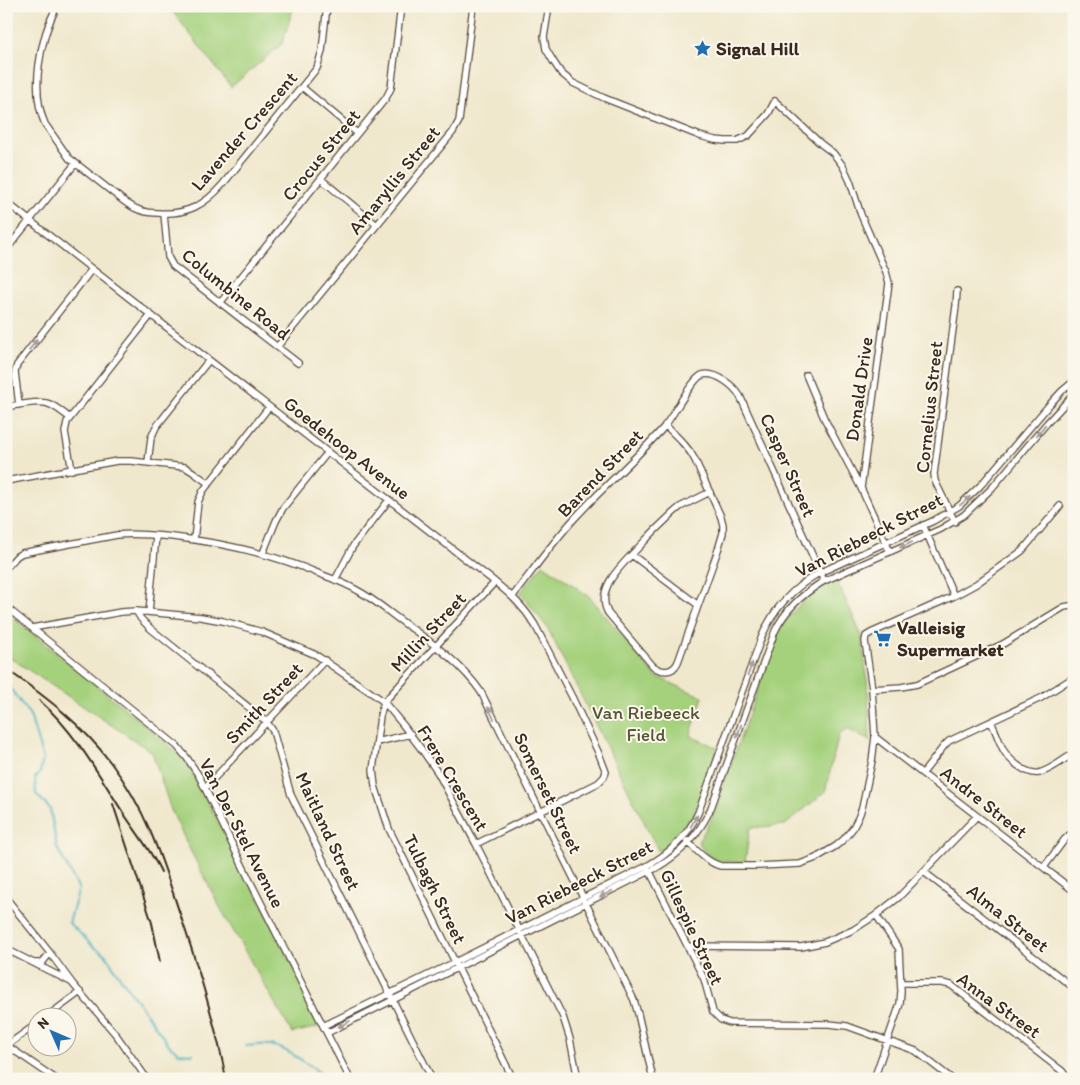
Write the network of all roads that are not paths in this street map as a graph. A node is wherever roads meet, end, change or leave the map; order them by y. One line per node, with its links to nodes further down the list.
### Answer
1 (57, 6): 8 (street, Lavender Crescent)
2 (327, 6): 6 (street, Lavender Crescent)
3 (401, 6): 7 (street, Crocus Street)
4 (473, 6): 13 (street, Amaryllis Street)
5 (548, 6): 36 (street, Donald Drive)
6 (302, 87): 7 (street); 11 (street, Lavender Crescent)
7 (357, 133): 9 (street, Crocus Street)
8 (75, 164): 11 (street, Lavender Crescent); 12 (street)
9 (321, 179): 13 (street); 17 (street, Crocus Street)
10 (6, 202): 12 (street, Goedehoop Avenue)
11 (164, 214): 17 (street, Columbine Road)
12 (30, 221): 14 (street); 15 (street, Goedehoop Avenue)
13 (377, 225): 19 (street, Amaryllis Street)
14 (6, 250)
15 (92, 270): 18 (street, Goedehoop Avenue); 26 (street, one-way to 15)
16 (956, 291): 40 (street, Cornelius Street)
17 (220, 303): 19 (street, Columbine Road)
18 (151, 315): 20 (street, Goedehoop Avenue); 29 (street)
19 (277, 347): 21 (street, Columbine Road)
20 (209, 360): 27 (street, Goedehoop Avenue); 32 (street)
21 (298, 363)
22 (710, 374): 30 (street, Barend Street); 51 (street, Casper Street)
23 (806, 375): 36 (street)
24 (1074, 381): 40 (street, Van Riebeeck Street, one-way to 24)
25 (1074, 394): 41 (street, Van Riebeeck Street, one-way to 41)
26 (19, 405): 28 (street); 29 (street)
27 (269, 407): 31 (street, Goedehoop Avenue); 35 (street)
28 (6, 408)
29 (70, 418): 33 (street)
30 (665, 425): 37 (street); 55 (street, Barend Street)
31 (328, 452): 38 (street, Goedehoop Avenue); 48 (street)
32 (148, 462): 33 (street); 35 (street)
33 (72, 470): 34 (street)
34 (6, 481)
35 (208, 483): 45 (street)
36 (861, 488): 46 (street)
37 (710, 492): 49 (street); 57 (street)
38 (389, 500): 52 (street); 54 (street, Goedehoop Avenue)
39 (1060, 506): 56 (street)
40 (950, 512): 41 (street, Cornelius Street); 42 (street, Van Riebeeck Street)
41 (955, 522): 43 (street, Van Riebeeck Street)
42 (923, 526): 43 (street); 46 (street, Van Riebeeck Street)
43 (927, 535): 47 (street, Van Riebeeck Street, one-way to 47); 56 (street)
44 (156, 536): 45 (street, Somerset Street); 50 (street, Somerset Street); 61 (street)
45 (194, 540): 48 (street, Somerset Street)
46 (886, 542): 47 (street); 51 (street, Van Riebeeck Street)
47 (890, 552): 53 (street, Van Riebeeck Street)
48 (263, 553): 52 (street, Somerset Street)
49 (632, 554): 57 (street); 57 (street)
50 (6, 568)
51 (820, 573): 53 (street, Casper Street); 79 (street, Van Riebeeck Street, one-way to 51)
52 (336, 580): 63 (street, Somerset Street)
53 (824, 581): 80 (street, Van Riebeeck Street, one-way to 80)
54 (495, 582): 55 (street, Goedehoop Avenue); 63 (street, Millin Street)
55 (513, 596): 76 (street, Goedehoop Avenue)
56 (954, 596): 66 (street)
57 (698, 605)
58 (6, 607): 62 (street, Van Der Stel Avenue)
59 (1074, 607): 66 (street)
60 (136, 611): 61 (street, Frere Crescent); 62 (street, Frere Crescent); 68 (street, Maitland Street)
61 (149, 612): 64 (street, Frere Crescent)
62 (32, 628): 75 (street, Van Der Stel Avenue)
63 (436, 646): 67 (street, Millin Street); 76 (street, Somerset Street, one-way to 63)
64 (325, 660): 67 (street, Frere Crescent); 68 (street, Smith Street)
65 (1074, 677): 69 (street)
66 (872, 689): 71 (street)
67 (384, 702): 70 (street, Frere Crescent); 72 (street, Tulbagh Street)
68 (267, 722): 75 (street, Smith Street); 100 (street, Maitland Street)
69 (991, 722): 73 (street); 74 (street)
70 (411, 734): 72 (street); 81 (street, Frere Crescent)
71 (875, 737): 74 (street, Andre Street); 80 (street)
72 (377, 742): 95 (street, Tulbagh Street)
73 (1074, 753)
74 (923, 773): 77 (street, Andre Street)
75 (204, 788): 103 (street, Van Der Stel Avenue)
76 (540, 811): 81 (street); 86 (street, Somerset Street)
77 (977, 816): 82 (street, Andre Street); 84 (street)
78 (1074, 831): 82 (street)
79 (683, 838): 80 (street); 83 (street, Van Riebeeck Street)
80 (689, 843): 83 (street, Van Riebeeck Street)
81 (476, 844): 90 (street, Frere Crescent)
82 (1044, 867): 85 (street, Andre Street)
83 (648, 869): 86 (street, Van Riebeeck Street); 88 (street, Van Riebeeck Street, one-way to 88); 91 (street, Gillespie Street)
84 (924, 872): 89 (street); 98 (street, Alma Street)
85 (1074, 891)
86 (583, 897): 88 (street, Somerset Street); 90 (street, Van Riebeeck Street)
87 (6, 898): 93 (street)
88 (586, 904): 90 (street, Van Riebeeck Street); 114 (street, Somerset Street)
89 (876, 915): 91 (street); 97 (street)
90 (520, 933): 95 (street, Van Riebeeck Street); 113 (street, Frere Crescent)
91 (688, 946): 106 (street, Gillespie Street)
92 (6, 949): 94 (street)
93 (50, 953): 94 (street); 96 (street)
94 (30, 961): 96 (street)
95 (457, 965): 100 (street, Van Riebeeck Street); 112 (street, Tulbagh Street)
96 (72, 983): 99 (street)
97 (901, 983): 106 (street); 117 (street, Anna Street)
98 (1074, 988)
99 (80, 992): 101 (street); 109 (street)
100 (391, 996): 102 (street, Van Riebeeck Street); 111 (street, Maitland Street)
101 (58, 1008)
102 (362, 1011): 103 (street, Van Riebeeck Street); 105 (street, Van Riebeeck Street, one-way to 105)
103 (323, 1026): 105 (street, Van Der Stel Avenue)
104 (28, 1030): 107 (street)
105 (327, 1033): 110 (street, Van Der Stel Avenue)
106 (888, 1041): 115 (street); 116 (street, Gillespie Street)
107 (7, 1045): 108 (street)
108 (56, 1079)
109 (146, 1079)
110 (350, 1079)
111 (432, 1079)
112 (513, 1079)
113 (578, 1079)
114 (653, 1079)
115 (874, 1079)
116 (952, 1079)
117 (1068, 1079)

